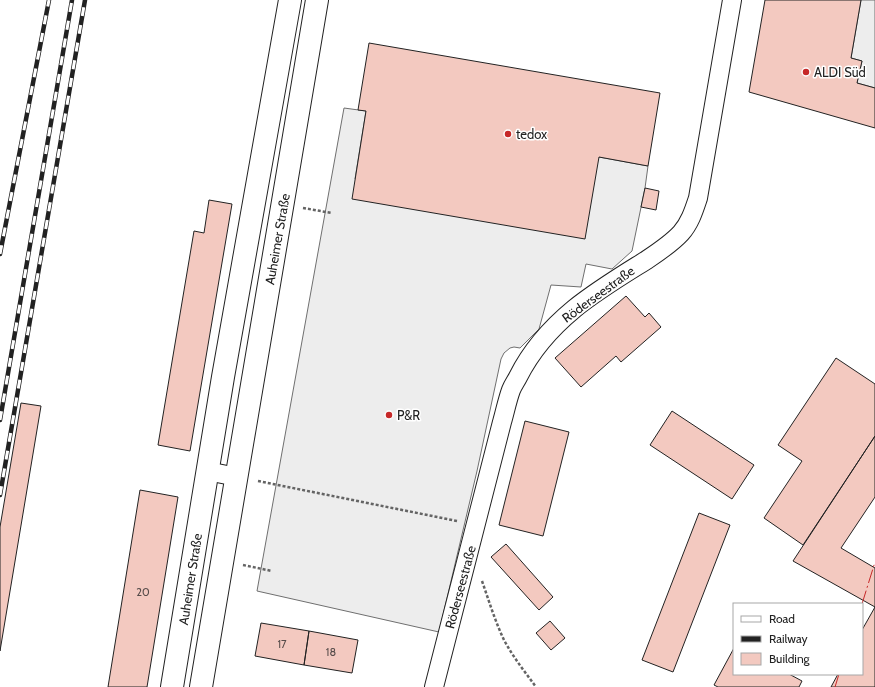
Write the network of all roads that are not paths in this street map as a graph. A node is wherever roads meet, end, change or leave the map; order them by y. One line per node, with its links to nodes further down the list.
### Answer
1 (290, 0): 4 (main road, Auheimer Straße)
2 (317, 0): 5 (main road, Auheimer Straße)
3 (732, 0): 8 (street, Röderseestraße)
4 (207, 471): 5 (street); 6 (main road, Auheimer Straße)
5 (236, 477): 7 (main road, Auheimer Straße)
6 (172, 687)
7 (201, 687)
8 (434, 687)

